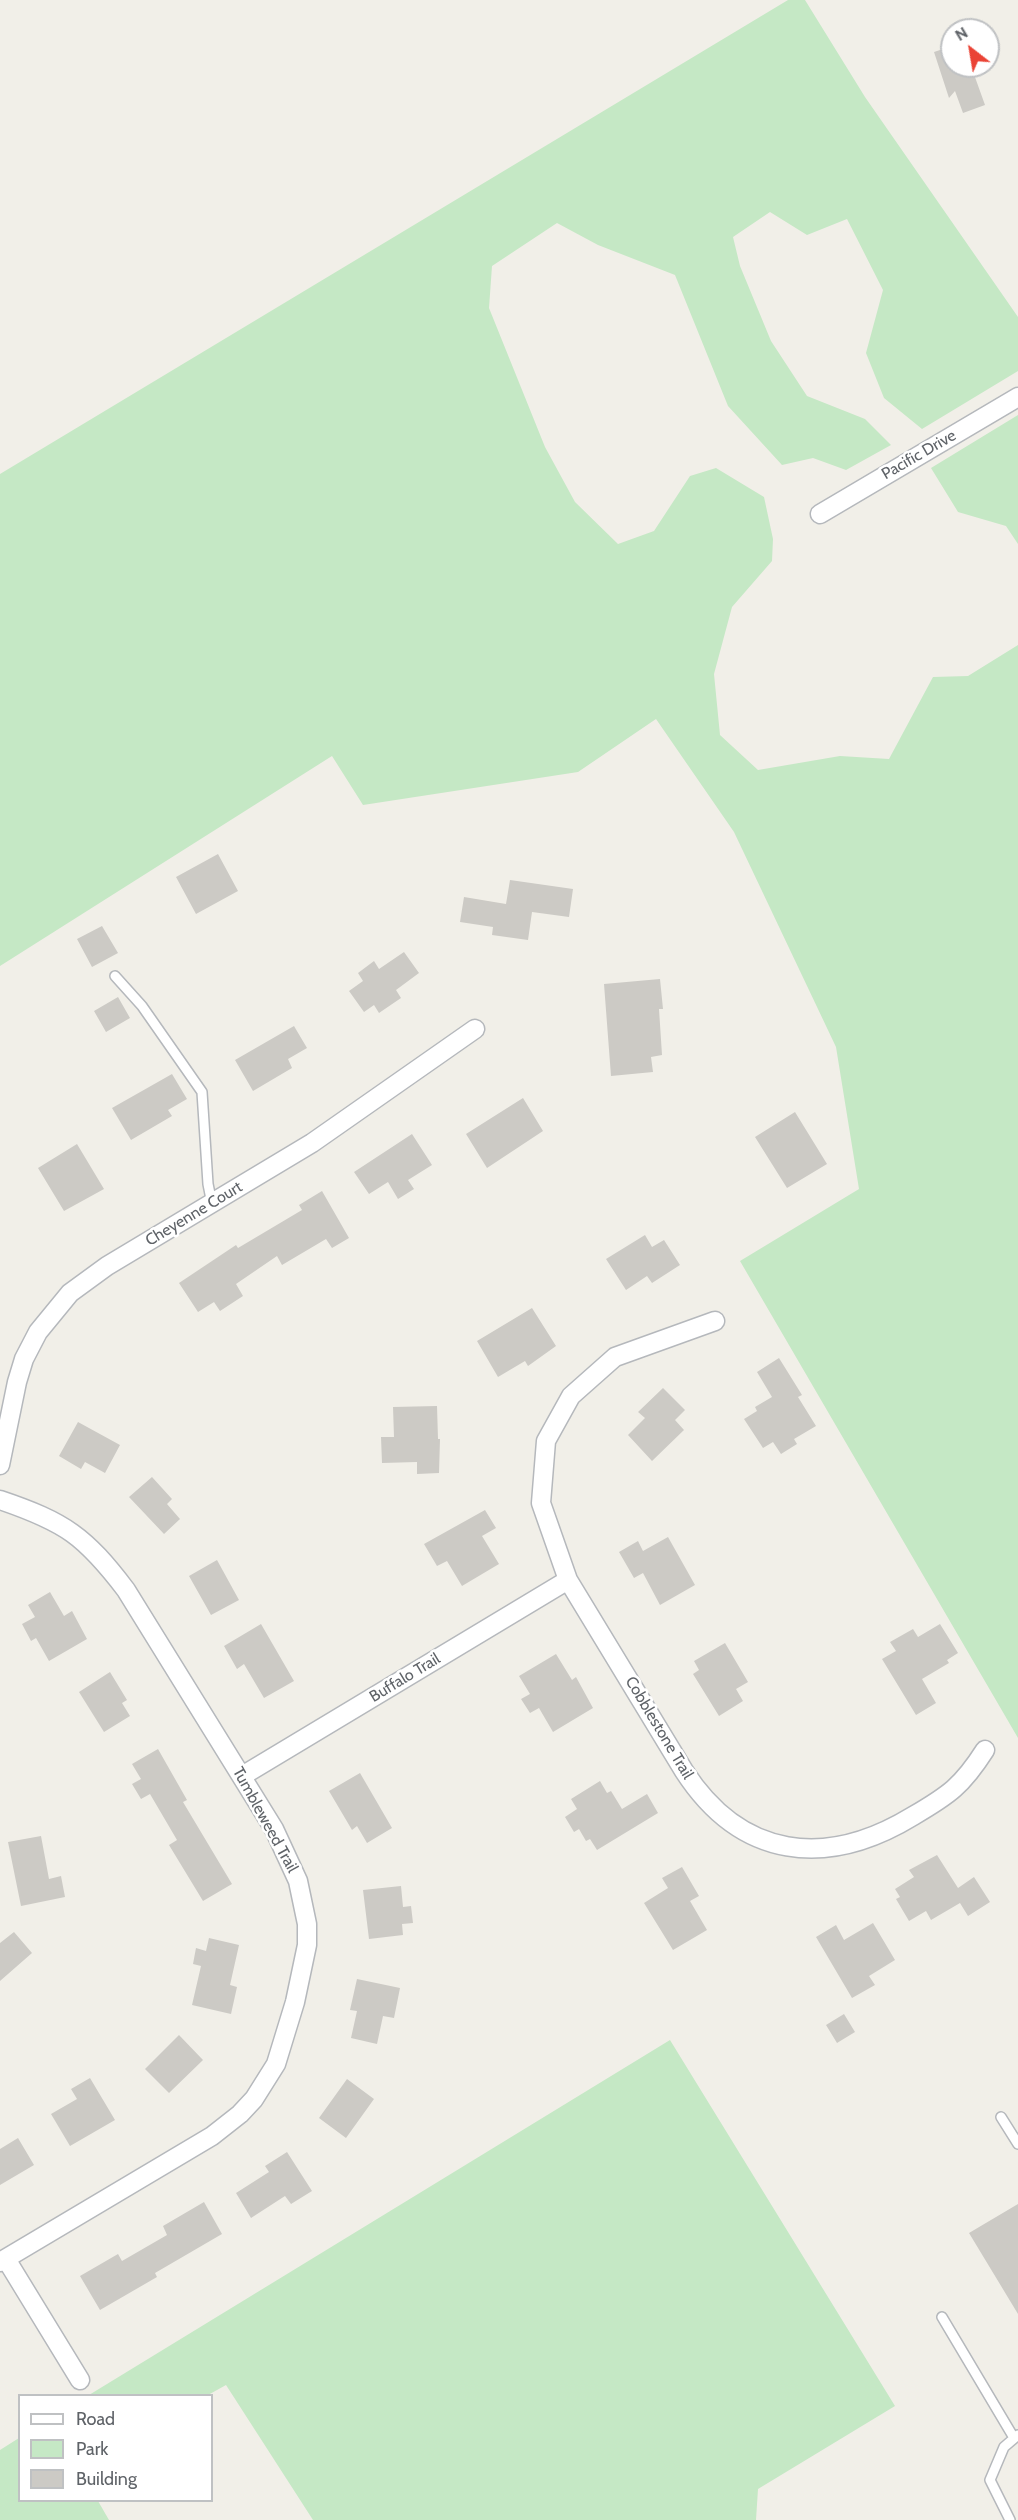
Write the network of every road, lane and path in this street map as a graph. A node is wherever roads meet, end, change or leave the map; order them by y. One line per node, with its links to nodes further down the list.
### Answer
1 (1018, 397): 2 (street, Pacific Drive)
2 (819, 514)
3 (115, 976): 5 (lane)
4 (476, 1029): 5 (street, Cheyenne Court)
5 (212, 1204): 7 (street, Cheyenne Court)
6 (715, 1322): 9 (street, Cobblestone Trail)
7 (0, 1465)
8 (0, 1500): 11 (street, Tumbleweed Trail)
9 (568, 1580): 10 (street, Cobblestone Trail); 11 (street, Buffalo Trail)
10 (986, 1750)
11 (242, 1776): 14 (street, Tumbleweed Trail)
12 (1001, 2116): 13 (lane)
13 (1018, 2144)
14 (3, 2260): 16 (street)
15 (942, 2317): 17 (lane)
16 (80, 2380)
17 (1016, 2436): 18 (lane)
18 (1010, 2520)

